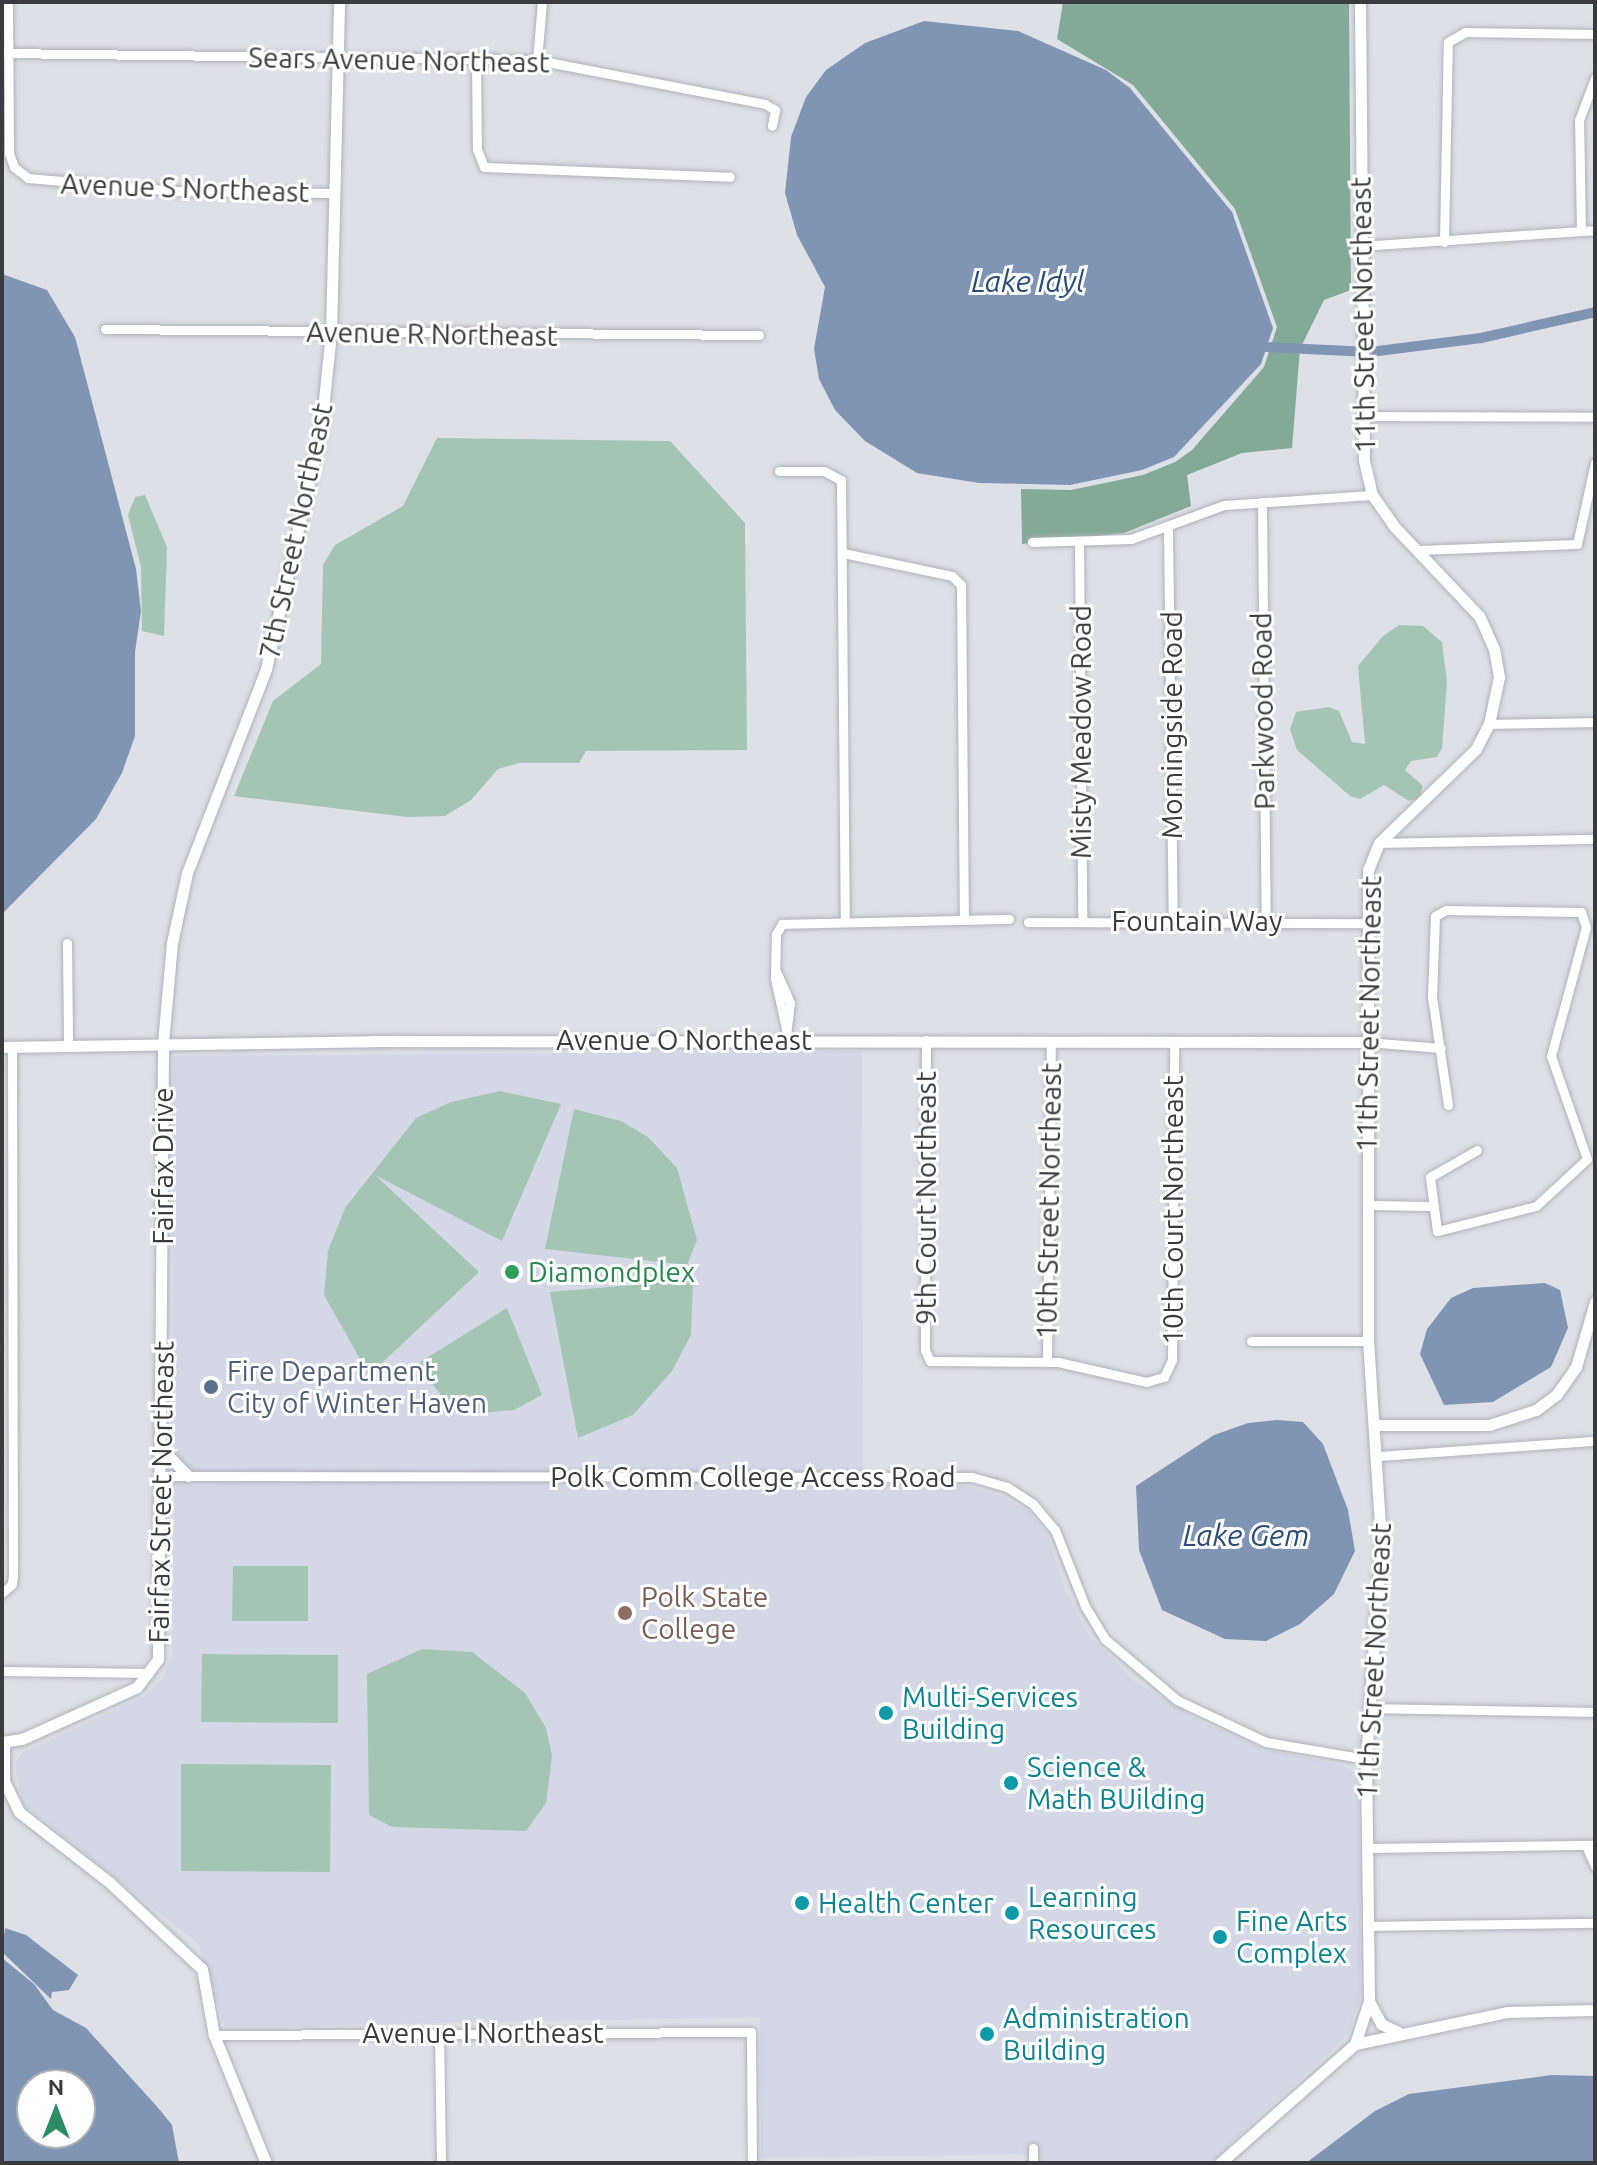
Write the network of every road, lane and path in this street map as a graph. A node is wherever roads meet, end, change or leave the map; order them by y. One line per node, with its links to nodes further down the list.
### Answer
1 (8, 2): 6 (street, Avenue S Northeast)
2 (339, 2): 7 (street, 7th Street Northeast)
3 (542, 2): 9 (street)
4 (1360, 2): 17 (street, 11th Street Northeast)
5 (1595, 34): 16 (street)
6 (5, 53): 7 (street, Sears Avenue Northeast); 13 (street, Avenue S Northeast)
7 (336, 57): 8 (street, Sears Avenue Northeast); 13 (street, 7th Street Northeast)
8 (476, 59): 9 (street, Sears Avenue Northeast); 12 (street)
9 (537, 60): 11 (street, Sears Avenue Northeast)
10 (1595, 78): 15 (street)
11 (772, 126)
12 (730, 177)
13 (332, 193): 19 (street, 7th Street Northeast)
14 (1595, 230): 15 (street)
15 (1581, 231): 16 (street)
16 (1444, 242): 17 (street)
17 (1361, 246): 21 (street, 11th Street Northeast)
18 (105, 329): 19 (street, Avenue R Northeast)
19 (331, 333): 20 (street, Avenue R Northeast); 51 (street, 7th Street Northeast)
20 (759, 335)
21 (1363, 416): 22 (street); 25 (street, 11th Street Northeast)
22 (1595, 417)
23 (1595, 463): 30 (street)
24 (779, 471): 31 (street)
25 (1372, 495): 26 (street); 30 (street, 11th Street Northeast)
26 (1262, 502): 27 (street); 39 (street, Parkwood Road)
27 (1168, 528): 28 (street); 42 (street, Morningside Road)
28 (1079, 541): 29 (street); 41 (street, Misty Meadow Road)
29 (1032, 542)
30 (1418, 550): 33 (street, 11th Street Northeast)
31 (843, 553): 36 (street); 38 (street)
32 (1595, 722): 33 (street)
33 (1489, 724): 35 (street, 11th Street Northeast)
34 (1595, 839): 35 (street)
35 (1379, 843): 43 (street, 11th Street Northeast)
36 (964, 919): 37 (street); 38 (street)
37 (1009, 919)
38 (845, 920): 45 (street)
39 (1266, 920): 42 (street, Fountain Way); 43 (street, Fountain Way)
40 (1028, 922): 41 (street, Fountain Way)
41 (1082, 922): 42 (street, Fountain Way)
42 (1173, 922)
43 (1367, 923): 49 (street, 11th Street Northeast)
44 (67, 943): 50 (street)
45 (786, 1034): 46 (street, Avenue O Northeast); 51 (street, Avenue O Northeast)
46 (926, 1040): 47 (street, Avenue O Northeast); 62 (street, 9th Court Northeast)
47 (1051, 1041): 48 (street, Avenue O Northeast); 62 (street, 10th Street Northeast)
48 (1174, 1042): 49 (street, Avenue O Northeast); 62 (street, 10th Court Northeast)
49 (1367, 1042): 53 (street); 56 (street, 11th Street Northeast)
50 (68, 1043): 51 (street, Avenue O Northeast); 52 (street, Avenue O Northeast)
51 (163, 1043): 58 (street, Fairfax Drive)
52 (7, 1046): 69 (street)
53 (1441, 1048): 54 (street); 57 (street)
54 (1448, 1105)
55 (1477, 1150): 57 (street)
56 (1367, 1205): 57 (street); 61 (street, 11th Street Northeast)
57 (1430, 1206)
58 (163, 1289): 65 (street, Fairfax Street Northeast)
59 (1595, 1302): 63 (street)
60 (1251, 1341): 61 (street)
61 (1368, 1341): 63 (street, 11th Street Northeast)
62 (1047, 1361)
63 (1376, 1425): 66 (street, 11th Street Northeast)
64 (1595, 1441): 66 (street)
65 (161, 1448): 67 (street, Fairfax Street Northeast); 68 (street)
66 (1379, 1456): 72 (street, 11th Street Northeast)
67 (161, 1476): 68 (street, Polk Comm College Access Road); 71 (street, Fairfax Street Northeast)
68 (188, 1476): 75 (street, Polk Comm College Access Road)
69 (2, 1593)
70 (2, 1671): 71 (street)
71 (149, 1673): 74 (street, Fairfax Street Northeast)
72 (1368, 1708): 73 (street); 75 (street, 11th Street Northeast)
73 (1595, 1712)
74 (3, 1742): 85 (street)
75 (1366, 1759): 77 (street, 11th Street Northeast)
76 (1591, 1847): 77 (street); 78 (street)
77 (1368, 1848): 80 (street, 11th Street Northeast)
78 (1595, 1866)
79 (1595, 1923): 80 (street)
80 (1368, 1926): 81 (street, 11th Street Northeast)
81 (1369, 2001): 83 (street); 86 (street, 11th Street Northeast)
82 (1595, 2010): 83 (street)
83 (1398, 2032): 86 (street)
84 (439, 2033): 85 (street, Avenue I Northeast); 89 (street); 90 (street, Avenue I Northeast)
85 (214, 2035): 88 (street)
86 (1355, 2044): 92 (street)
87 (1033, 2148): 91 (street)
88 (266, 2163)
89 (441, 2163)
90 (752, 2163)
91 (1033, 2163)
92 (1220, 2163)

